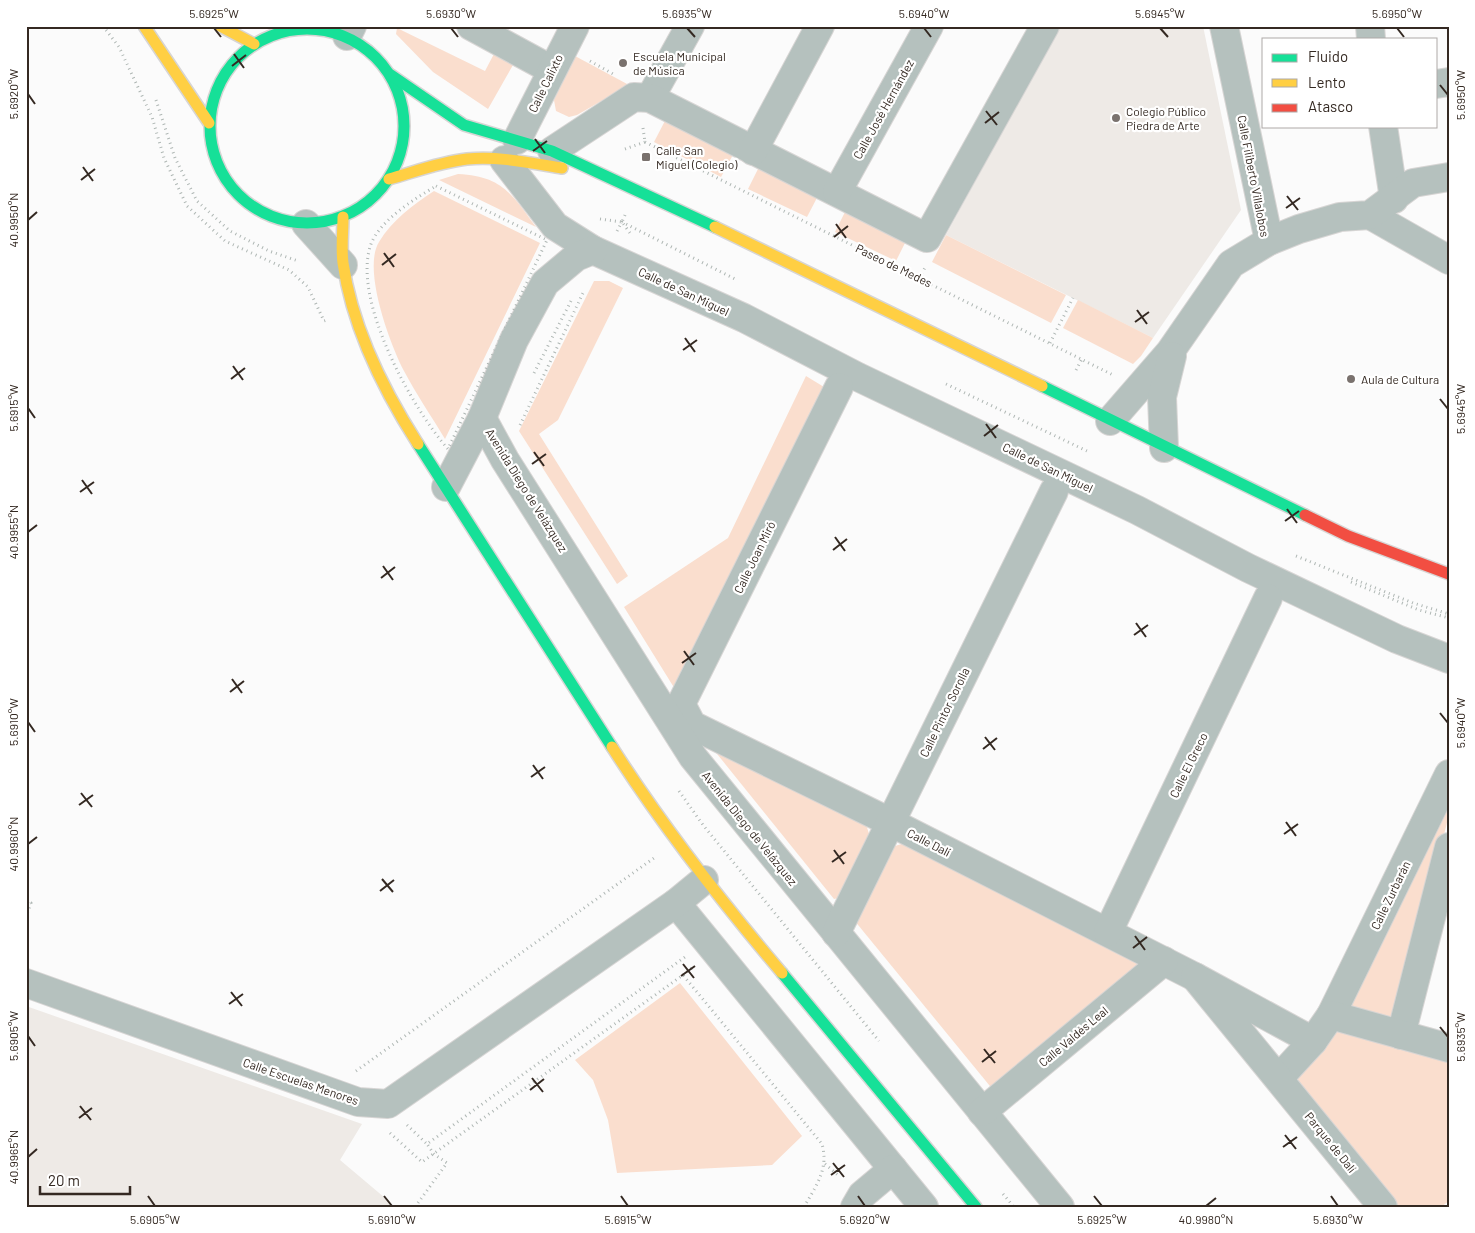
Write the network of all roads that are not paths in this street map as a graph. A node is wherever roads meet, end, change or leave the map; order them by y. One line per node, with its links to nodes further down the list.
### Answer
1 (144, 26): 15 (main road)
2 (220, 26): 11 (main road)
3 (472, 26): 12 (street)
4 (575, 26): 12 (street, Calle Calixto)
5 (690, 26): 14 (street)
6 (820, 26): 18 (street)
7 (929, 26): 24 (street, Calle José Hernández)
8 (1045, 26): 24 (street)
9 (1224, 26): 28 (street, Calle Filiberto Villalobos)
10 (350, 31): 11 (main road); 13 (main road)
11 (254, 44): 15 (main road)
12 (552, 70): 17 (street, Calle Calixto)
13 (391, 75): 17 (main road); 22 (main road)
14 (650, 98): 18 (street); 19 (street)
15 (208, 123): 27 (main road)
16 (1384, 128): 23 (street)
17 (510, 150): 19 (main road); 20 (main road); 22 (main road); 29 (street, Calle de San Miguel)
18 (753, 151): 24 (street)
19 (552, 152): 20 (main road)
20 (604, 174): 35 (main road)
21 (1449, 177): 23 (street)
22 (389, 179): 26 (main road)
23 (1403, 191): 25 (street)
24 (837, 192)
25 (1370, 215): 28 (street); 30 (street)
26 (343, 217): 27 (main road); 31 (main road)
27 (306, 224): 31 (street)
28 (1268, 241): 32 (street, Calle Filiberto Villalobos)
29 (599, 252): 34 (street, Avenida Diego de Velázquez); 41 (street, Calle de San Miguel)
30 (1449, 260)
31 (343, 265): 37 (main road)
32 (1173, 348): 35 (street, Calle Filiberto Villalobos); 36 (street, Calle Filiberto Villalobos)
33 (839, 387): 42 (street, Calle Joan Miró)
34 (482, 418): 37 (street, Avenida Diego de Velázquez); 49 (street, Avenida Diego de Velázquez)
35 (1110, 421): 36 (main road)
36 (1164, 448): 39 (main road)
37 (446, 487): 46 (main road)
38 (1054, 491): 44 (street, Calle Pintor Sorolla)
39 (1449, 574)
40 (1268, 598): 48 (street, Calle El Greco)
41 (1449, 659)
42 (692, 725): 44 (street, Calle Dalí)
43 (1449, 774): 53 (street, Calle Zurbarán)
44 (890, 822): 48 (street, Calle Dalí); 49 (street, Calle Pintor Sorolla)
45 (1449, 847): 54 (street)
46 (704, 880): 47 (street); 62 (main road)
47 (676, 903): 52 (street, Calle Escuelas Menores); 59 (street)
48 (1108, 932): 50 (street, Calle Dalí)
49 (836, 933): 58 (street, Avenida Diego de Velázquez)
50 (1164, 961): 51 (street, Parque de Dalí); 58 (street, Calle Valdés Leal)
51 (1195, 977): 55 (street, Parque de Dalí); 57 (street, Parque de Dalí)
52 (26, 983)
53 (1331, 1015): 54 (street); 55 (street)
54 (1401, 1035): 56 (street)
55 (1312, 1041): 57 (street)
56 (1449, 1048)
57 (1279, 1078): 64 (street, Parque de Dalí)
58 (982, 1112): 63 (street, Avenida Diego de Velázquez)
59 (893, 1169): 60 (street); 61 (street)
60 (855, 1207)
61 (924, 1207)
62 (976, 1207)
63 (1060, 1207)
64 (1383, 1207)

